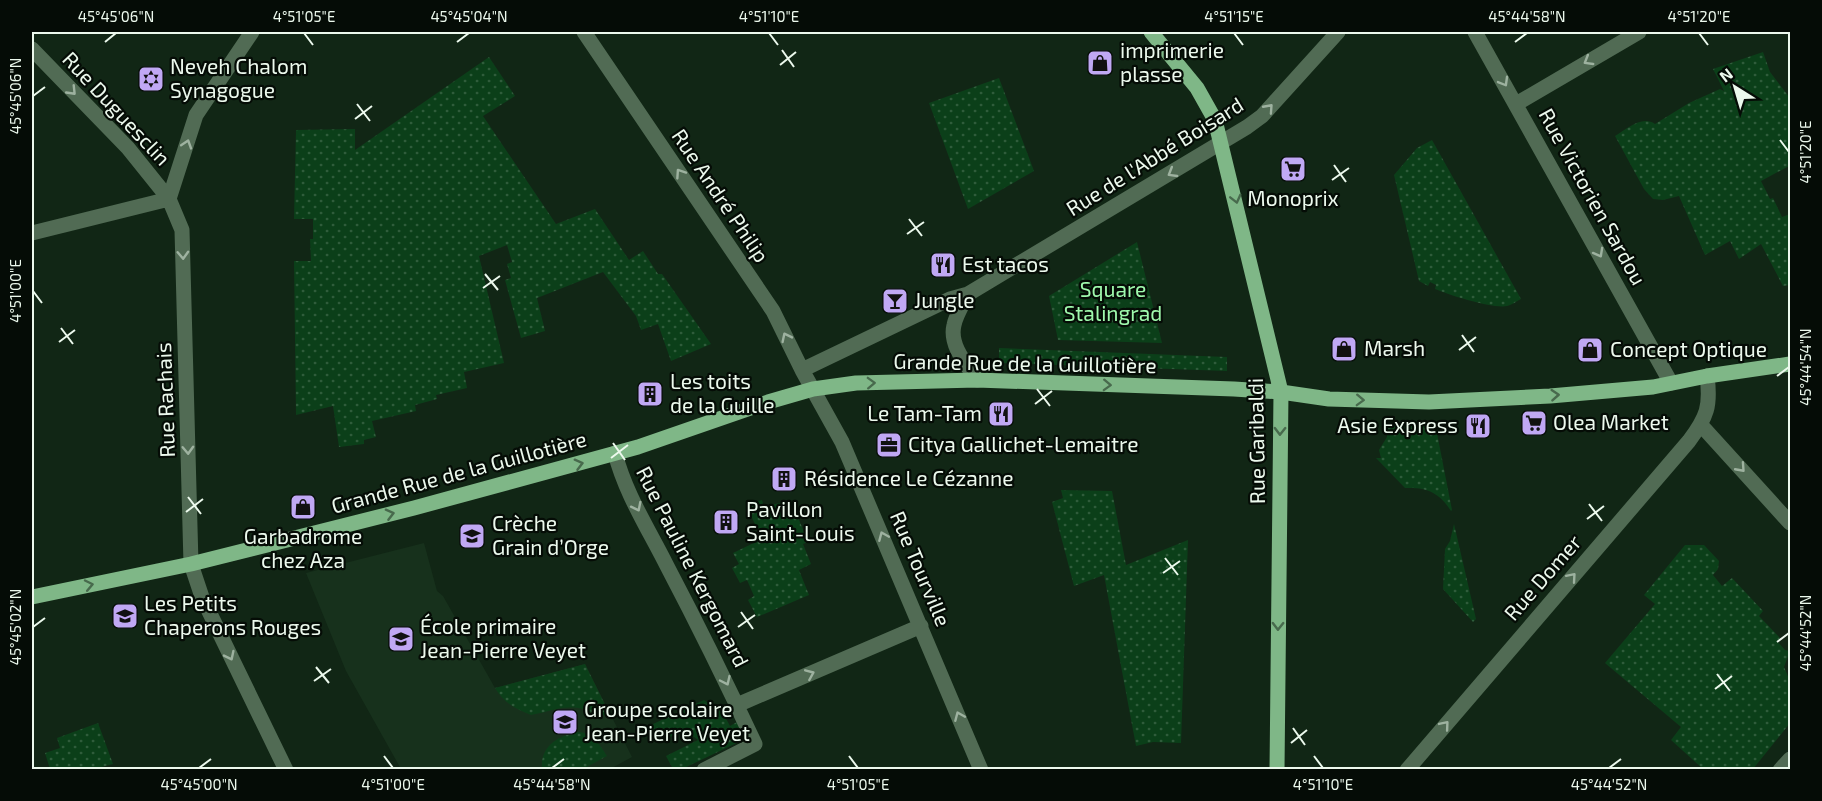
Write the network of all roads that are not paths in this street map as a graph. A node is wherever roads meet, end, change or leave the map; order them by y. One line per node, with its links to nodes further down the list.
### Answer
1 (252, 32): 10 (street, one-way to 1)
2 (584, 32): 15 (street, Rue André Philip, one-way to 2)
3 (1151, 32): 9 (main road, Rue Garibaldi)
4 (1338, 32): 9 (street, Rue de l'Abbé Boisard, one-way to 4)
5 (1475, 32): 8 (street, Rue Victorien Sardou, one-way to 8)
6 (1639, 32): 8 (street, one-way to 8)
7 (32, 49): 10 (street, Rue Duguesclin, one-way to 10)
8 (1516, 104): 18 (street, Rue Victorien Sardou, one-way to 18)
9 (1222, 142): 12 (street, Rue de l'Abbé Boisard, one-way to 12); 20 (main road, Rue Garibaldi, one-way to 20)
10 (169, 199): 11 (street); 24 (street, Rue Rachais, one-way to 24)
11 (32, 233)
12 (1034, 256): 13 (street, Grande Rue de la Guillotière)
13 (968, 294): 15 (street, Grande Rue de la Guillotière); 17 (street)
14 (1791, 364): 16 (main road, Grande Rue de la Guillotière)
15 (802, 370): 19 (street, Rue André Philip)
16 (1707, 376): 18 (main road, Grande Rue de la Guillotière); 21 (street, Rue Domer)
17 (977, 380): 19 (main road, Grande Rue de la Guillotière, one-way to 17); 20 (main road, Grande Rue de la Guillotière, one-way to 20)
18 (1671, 383): 20 (main road, Grande Rue de la Guillotière, one-way to 18)
19 (813, 389): 22 (main road, Grande Rue de la Guillotière); 26 (street, Rue Tourville, one-way to 19)
20 (1281, 392): 32 (main road, Rue Garibaldi, one-way to 32)
21 (1701, 425): 23 (street, one-way to 23); 33 (street, Rue Domer, one-way to 21)
22 (615, 453): 24 (main road, Grande Rue de la Guillotière, one-way to 22); 27 (street, Rue Pauline Kergomard, one-way to 27)
23 (1791, 523)
24 (191, 564): 25 (main road, Grande Rue de la Guillotière, one-way to 24); 29 (street, Rue Rachais, one-way to 29)
25 (32, 597)
26 (921, 626): 27 (street, one-way to 26); 31 (street, Rue Tourville, one-way to 26)
27 (737, 705): 30 (street, Rue Pauline Kergomard)
28 (1791, 759): 34 (street)
29 (286, 770)
30 (704, 770)
31 (981, 770)
32 (1277, 770)
33 (1407, 770)
34 (1779, 770)

